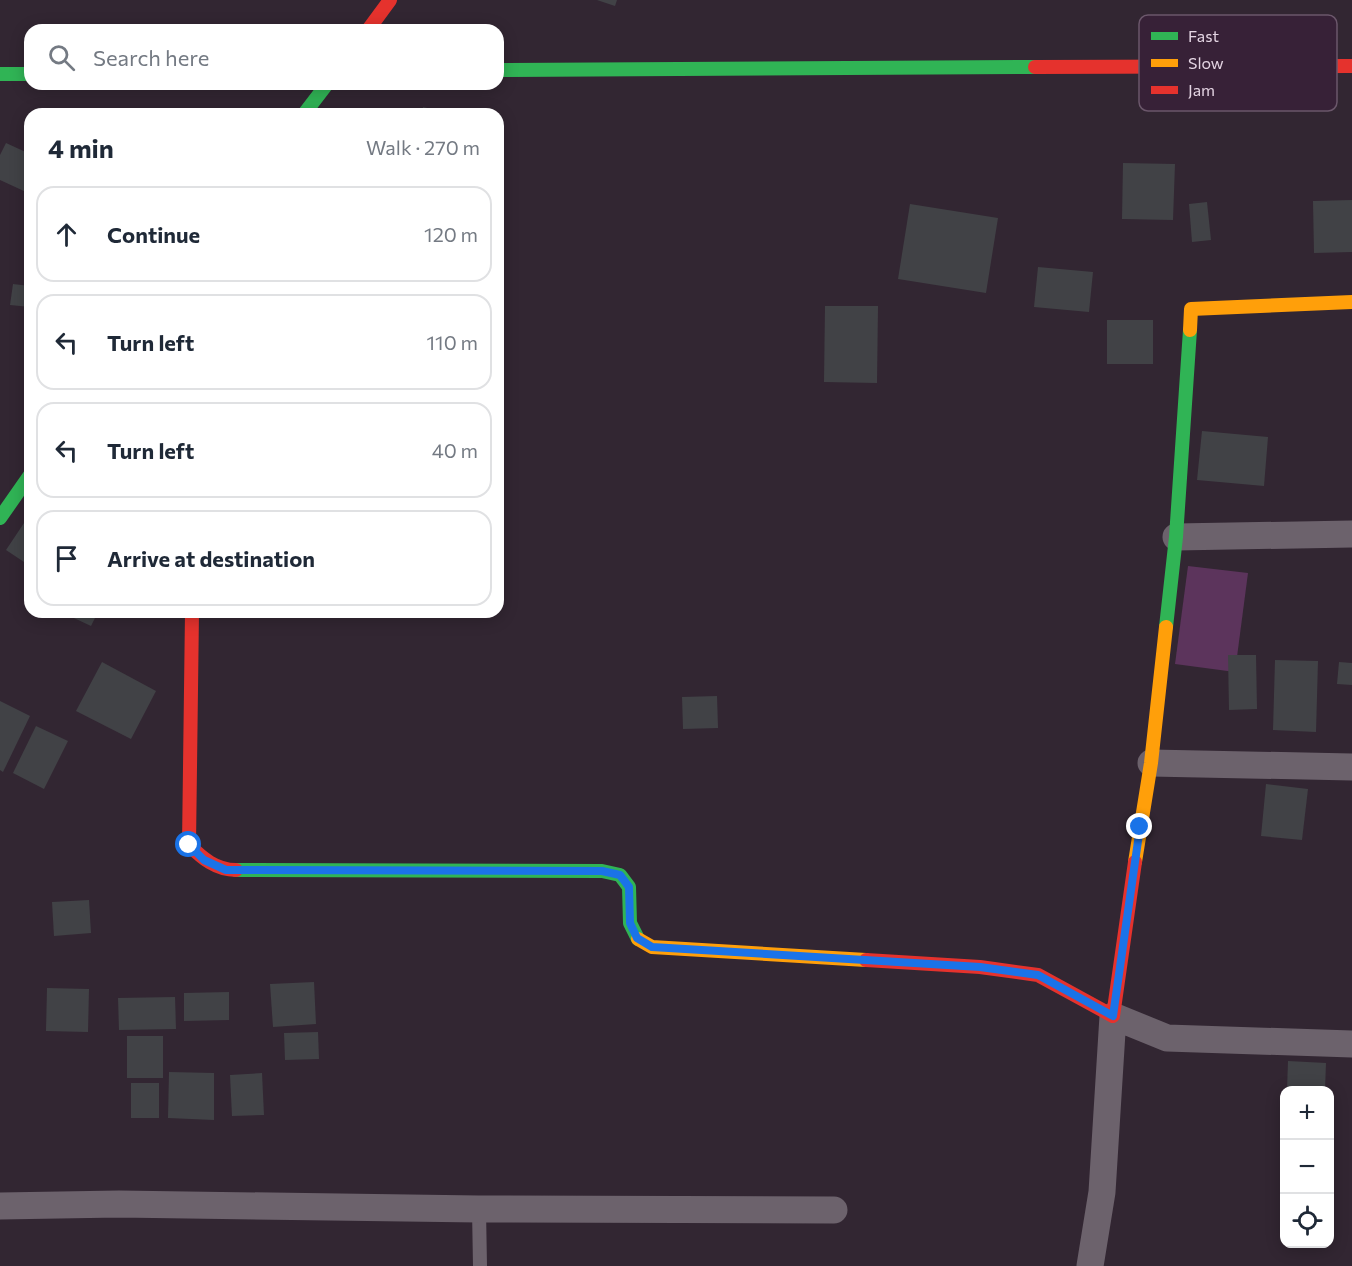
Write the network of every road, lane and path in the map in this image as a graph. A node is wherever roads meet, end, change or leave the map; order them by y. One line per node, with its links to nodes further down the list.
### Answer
1 (390, 0): 2 (street)
2 (372, 24)
3 (1337, 66): 4 (street)
4 (1352, 66)
5 (1139, 67): 6 (street)
6 (504, 70)
7 (0, 74): 8 (street)
8 (24, 74)
9 (322, 90): 10 (street)
10 (309, 108)
11 (1352, 302): 15 (street)
12 (24, 484): 13 (street)
13 (0, 518)
14 (1352, 534): 15 (street)
15 (1176, 537): 17 (street)
16 (192, 618): 19 (street)
17 (1151, 763): 18 (street); 19 (street)
18 (1352, 767)
19 (1113, 1016): 20 (street); 25 (street)
20 (1352, 1044)
21 (0, 1206): 22 (street)
22 (479, 1209): 23 (street); 24 (lane)
23 (834, 1210)
24 (480, 1266)
25 (1090, 1266)

